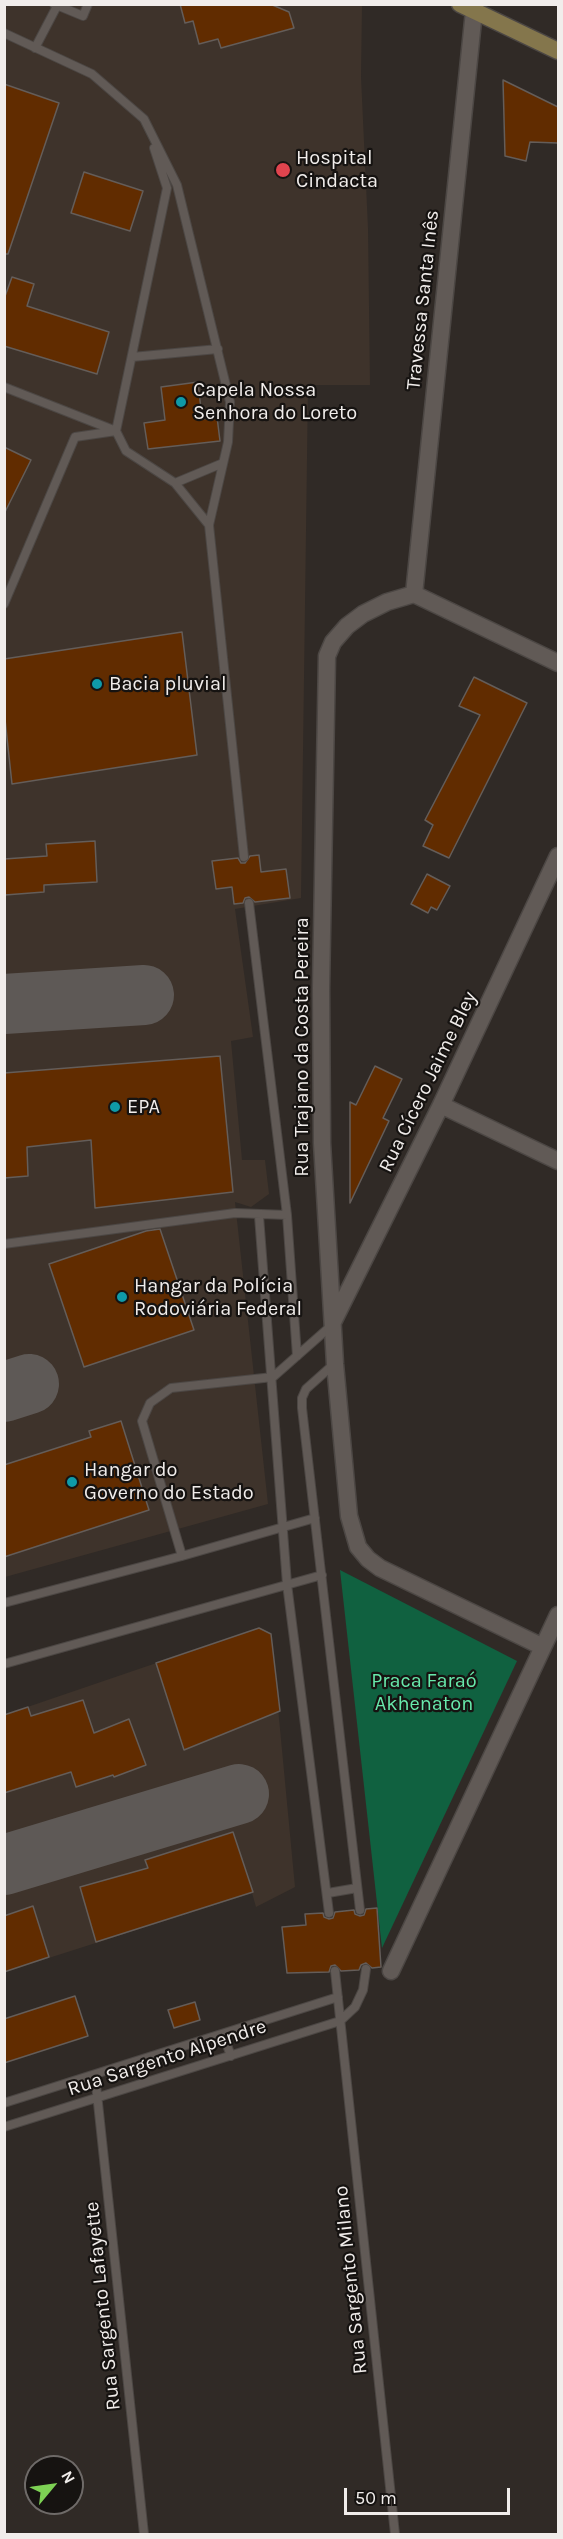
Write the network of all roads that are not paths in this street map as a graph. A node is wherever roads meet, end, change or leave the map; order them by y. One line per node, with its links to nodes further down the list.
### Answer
1 (88, 4): 2 (lane)
2 (56, 5): 5 (lane)
3 (467, 8): 6 (main road); 15 (street, Travessa Santa Inês)
4 (4, 33): 5 (lane)
5 (35, 48): 7 (lane)
6 (558, 50)
7 (144, 119): 8 (lane); 9 (lane)
8 (218, 349): 9 (lane); 12 (lane)
9 (132, 357): 11 (lane)
10 (4, 387): 11 (lane)
11 (116, 431): 13 (lane); 16 (lane)
12 (223, 463): 13 (lane); 14 (lane)
13 (175, 483): 14 (lane)
14 (209, 525): 19 (lane)
15 (414, 594): 17 (street); 26 (street, Rua Trajano da Costa Pereira)
16 (4, 604)
17 (558, 663)
18 (558, 856): 21 (street, Rua Cícero Jaime Bley)
19 (244, 857)
20 (249, 903): 23 (lane)
21 (441, 1105): 22 (street); 26 (street, Rua Cícero Jaime Bley)
22 (558, 1161)
23 (287, 1215): 24 (lane); 27 (lane)
24 (259, 1216): 25 (lane); 29 (lane)
25 (4, 1244)
26 (332, 1325): 27 (lane); 28 (street, Rua Trajano da Costa Pereira)
27 (297, 1356): 29 (lane)
28 (335, 1364): 30 (lane); 37 (street, Rua Trajano da Costa Pereira)
29 (273, 1377): 31 (lane); 32 (lane)
30 (315, 1518): 31 (lane); 33 (lane)
31 (283, 1527): 32 (lane); 34 (lane)
32 (182, 1556): 35 (lane)
33 (322, 1575): 34 (lane); 39 (lane)
34 (287, 1584): 38 (lane); 40 (lane)
35 (4, 1603)
36 (558, 1615): 37 (street)
37 (543, 1647): 45 (street)
38 (4, 1664)
39 (357, 1888): 40 (lane); 41 (lane)
40 (328, 1893): 42 (lane)
41 (360, 1910)
42 (329, 1912)
43 (366, 1969): 47 (lane)
44 (335, 1971): 46 (lane, Rua Sargento Milano)
45 (391, 1971)
46 (338, 1997): 47 (lane, Rua Sargento Milano); 48 (lane, Rua Sargento Alpendre)
47 (340, 2021): 49 (lane, Rua Sargento Alpendre); 55 (lane, Rua Sargento Milano)
48 (223, 2034): 49 (lane); 50 (lane, Rua Sargento Alpendre)
49 (231, 2056): 51 (lane, Rua Sargento Alpendre)
50 (95, 2075): 51 (lane, Rua Sargento Lafayette); 52 (lane, Rua Sargento Alpendre)
51 (97, 2098): 53 (lane, Rua Sargento Alpendre); 54 (lane, Rua Sargento Lafayette)
52 (4, 2103)
53 (4, 2127)
54 (144, 2535)
55 (394, 2535)

